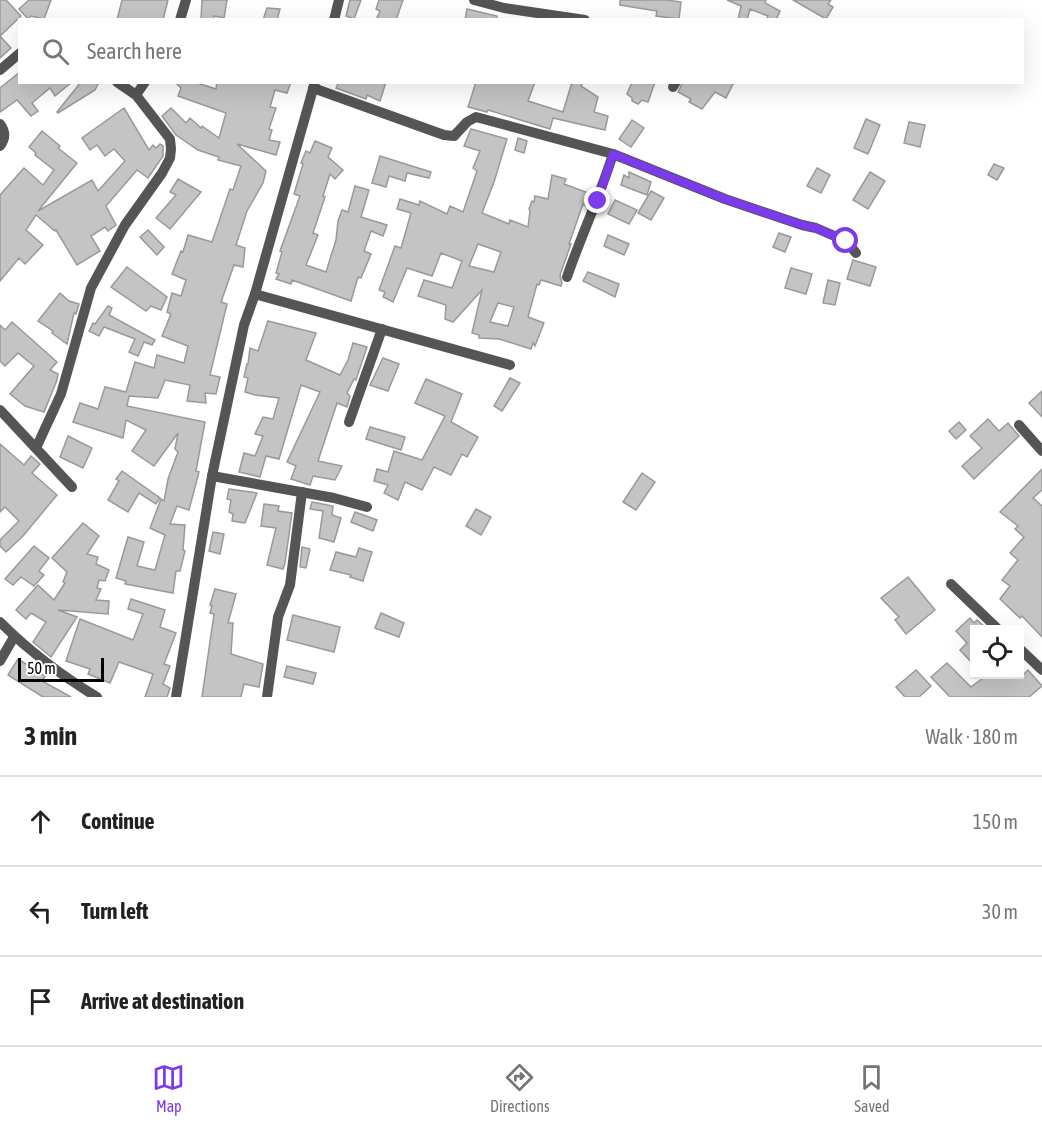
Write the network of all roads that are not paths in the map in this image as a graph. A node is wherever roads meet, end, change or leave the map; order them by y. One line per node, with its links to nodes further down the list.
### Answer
1 (186, 0): 4 (street)
2 (339, 0): 5 (street)
3 (474, 0): 6 (street)
4 (181, 18)
5 (334, 18)
6 (572, 18)
7 (18, 55): 8 (street)
8 (0, 70)
9 (120, 84): 12 (street)
10 (144, 84): 12 (street)
11 (314, 85): 15 (street); 18 (street)
12 (136, 95): 24 (street)
13 (0, 124): 14 (street)
14 (0, 146)
15 (613, 154): 16 (street); 17 (street)
16 (856, 253)
17 (567, 277)
18 (255, 294): 19 (street); 26 (street)
19 (382, 329): 20 (street); 22 (street)
20 (510, 365)
21 (0, 410): 24 (street)
22 (349, 422)
23 (1018, 425): 25 (street)
24 (36, 448): 27 (street)
25 (1042, 452)
26 (213, 476): 28 (street); 38 (street)
27 (72, 488)
28 (302, 492): 29 (street); 39 (street)
29 (368, 507)
30 (951, 584): 32 (street)
31 (0, 622): 33 (street)
32 (994, 625)
33 (14, 637): 35 (street); 37 (street)
34 (1024, 653): 36 (street)
35 (0, 661)
36 (1042, 670)
37 (97, 697)
38 (176, 697)
39 (267, 697)

